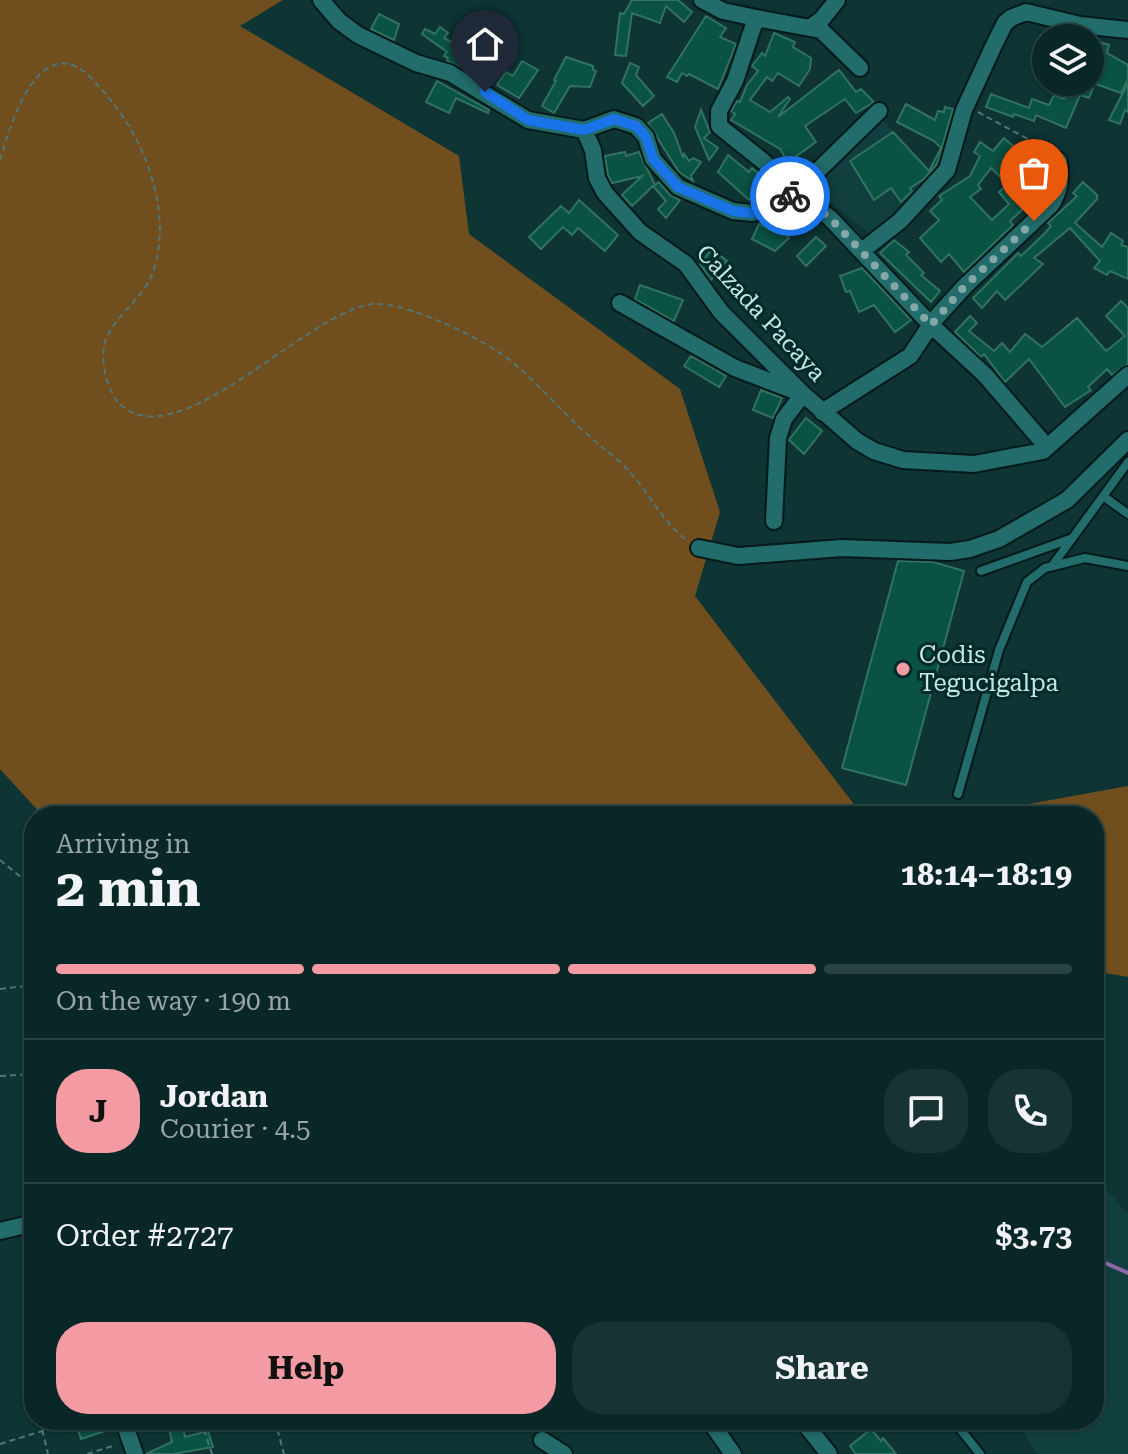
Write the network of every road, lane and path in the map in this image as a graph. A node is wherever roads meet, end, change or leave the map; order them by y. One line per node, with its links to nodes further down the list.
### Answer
1 (321, 0): 10 (street)
2 (702, 0): 4 (street)
3 (837, 0): 5 (street)
4 (756, 18): 5 (street); 13 (street)
5 (810, 28): 7 (street)
6 (1128, 30): 8 (street)
7 (860, 68)
8 (966, 105): 12 (path); 14 (street)
9 (879, 111): 13 (street)
10 (584, 130): 13 (street); 18 (street, Calzada Pacaya)
11 (0, 160): 27 (path)
12 (1059, 161): 16 (street)
13 (796, 192): 14 (street)
14 (863, 250): 16 (street)
15 (620, 303): 18 (street)
16 (931, 325): 19 (street); 21 (street)
17 (1128, 375): 21 (street, Calzada Pacaya)
18 (803, 394): 19 (street, Calzada Pacaya); 25 (street)
19 (822, 412): 21 (street, Calzada Pacaya)
20 (1128, 440): 27 (street)
21 (1047, 447)
22 (1128, 462): 23 (lane)
23 (1103, 496): 24 (lane); 26 (lane)
24 (1128, 514)
25 (774, 521)
26 (1072, 538): 28 (lane); 30 (lane)
27 (699, 548)
28 (1052, 566): 29 (lane); 31 (lane)
29 (1128, 566)
30 (981, 571)
31 (958, 794)
32 (0, 860): 33 (path)
33 (24, 880)
34 (24, 986): 35 (path)
35 (0, 989)
36 (24, 1075): 37 (path)
37 (0, 1076)
38 (24, 1225): 39 (street)
39 (0, 1231)
40 (49, 1430): 46 (path)
41 (204, 1430): 52 (path)
42 (278, 1430): 53 (path)
43 (716, 1430): 55 (street)
44 (810, 1430): 56 (street)
45 (961, 1430): 57 (lane)
46 (43, 1432): 49 (path); 50 (path)
47 (129, 1437): 51 (path)
48 (542, 1440): 54 (street)
49 (0, 1444)
50 (48, 1454)
51 (87, 1454)
52 (212, 1454)
53 (284, 1454)
54 (564, 1454)
55 (733, 1454)
56 (829, 1454)
57 (980, 1454)

